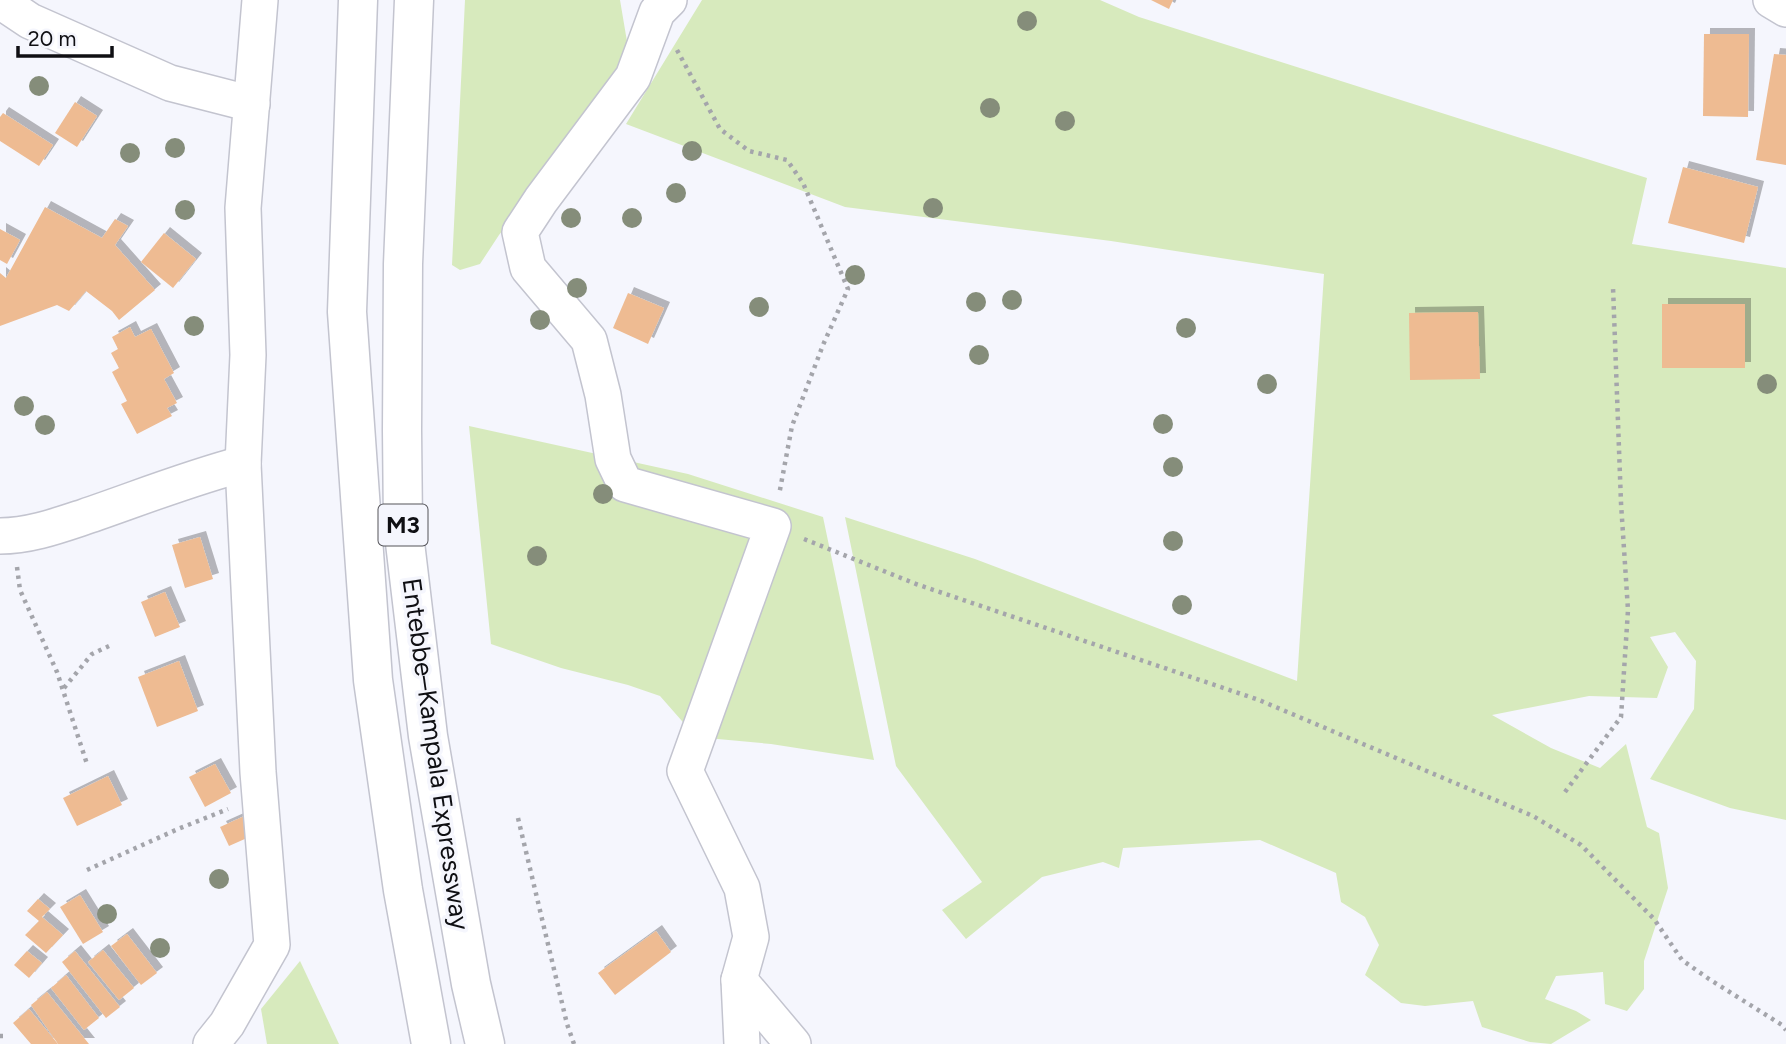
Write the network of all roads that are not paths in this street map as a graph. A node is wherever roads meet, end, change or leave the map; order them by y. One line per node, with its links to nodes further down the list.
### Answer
1 (260, 0): 8 (street)
2 (358, 0): 13 (highway, Entebbe–Kampala Expressway / M3)
3 (414, 0): 14 (highway, Entebbe–Kampala Expressway / M3)
4 (1771, 0): 7 (street)
5 (0, 1): 8 (street)
6 (660, 4): 11 (street)
7 (1786, 9)
8 (252, 104): 9 (street)
9 (243, 464): 10 (street); 12 (street)
10 (6, 536)
11 (739, 980): 15 (street); 16 (street)
12 (225, 1037)
13 (431, 1044)
14 (485, 1044)
15 (742, 1044)
16 (793, 1044)

